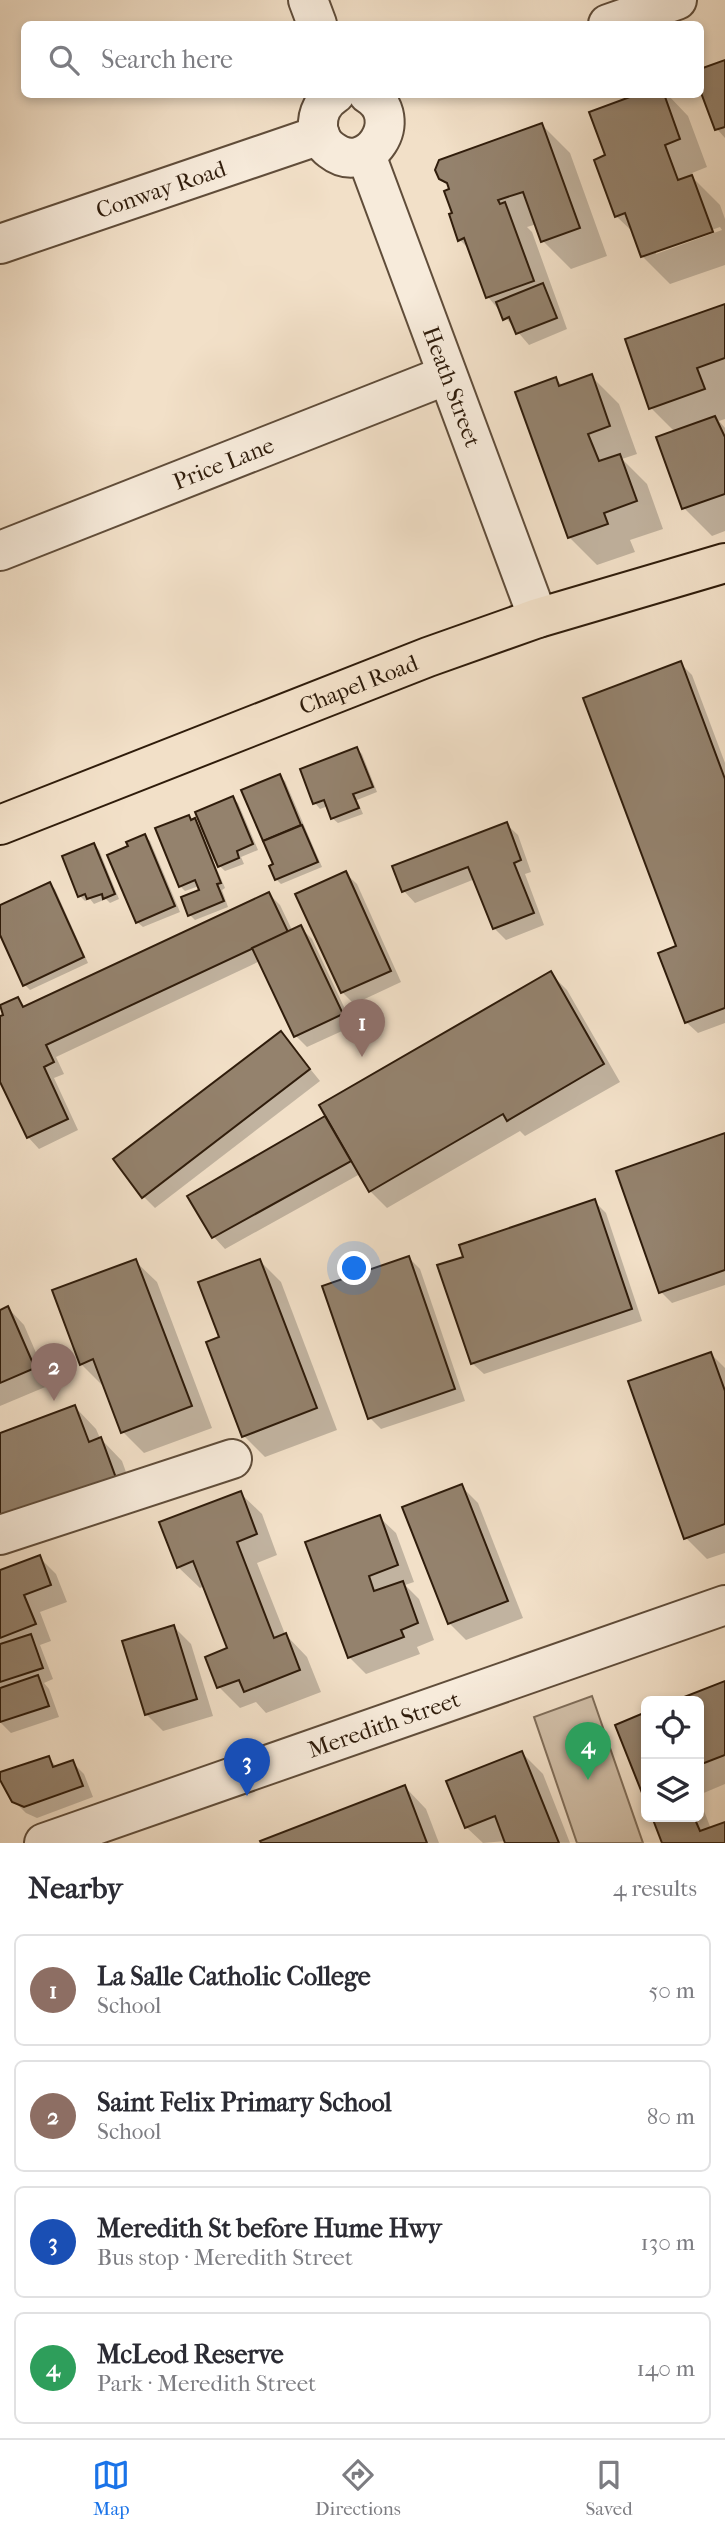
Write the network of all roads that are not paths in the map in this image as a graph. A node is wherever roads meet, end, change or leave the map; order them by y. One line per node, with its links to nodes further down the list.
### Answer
1 (308, 0): 3 (street)
2 (677, 0): 4 (street)
3 (316, 21)
4 (617, 21)
5 (331, 98): 7 (street)
6 (386, 98): 8 (street)
7 (320, 135): 8 (street); 9 (street, Conway Road)
8 (366, 155): 10 (street, Heath Street)
9 (0, 244)
10 (447, 375): 11 (street, Price Lane); 13 (street, Heath Street)
11 (0, 551)
12 (725, 563): 13 (main road, Chapel Road)
13 (538, 618): 14 (main road, Chapel Road)
14 (0, 825)
15 (232, 1459): 16 (street)
16 (0, 1535)
17 (725, 1605): 18 (street, Meredith Street)
18 (44, 1843)

